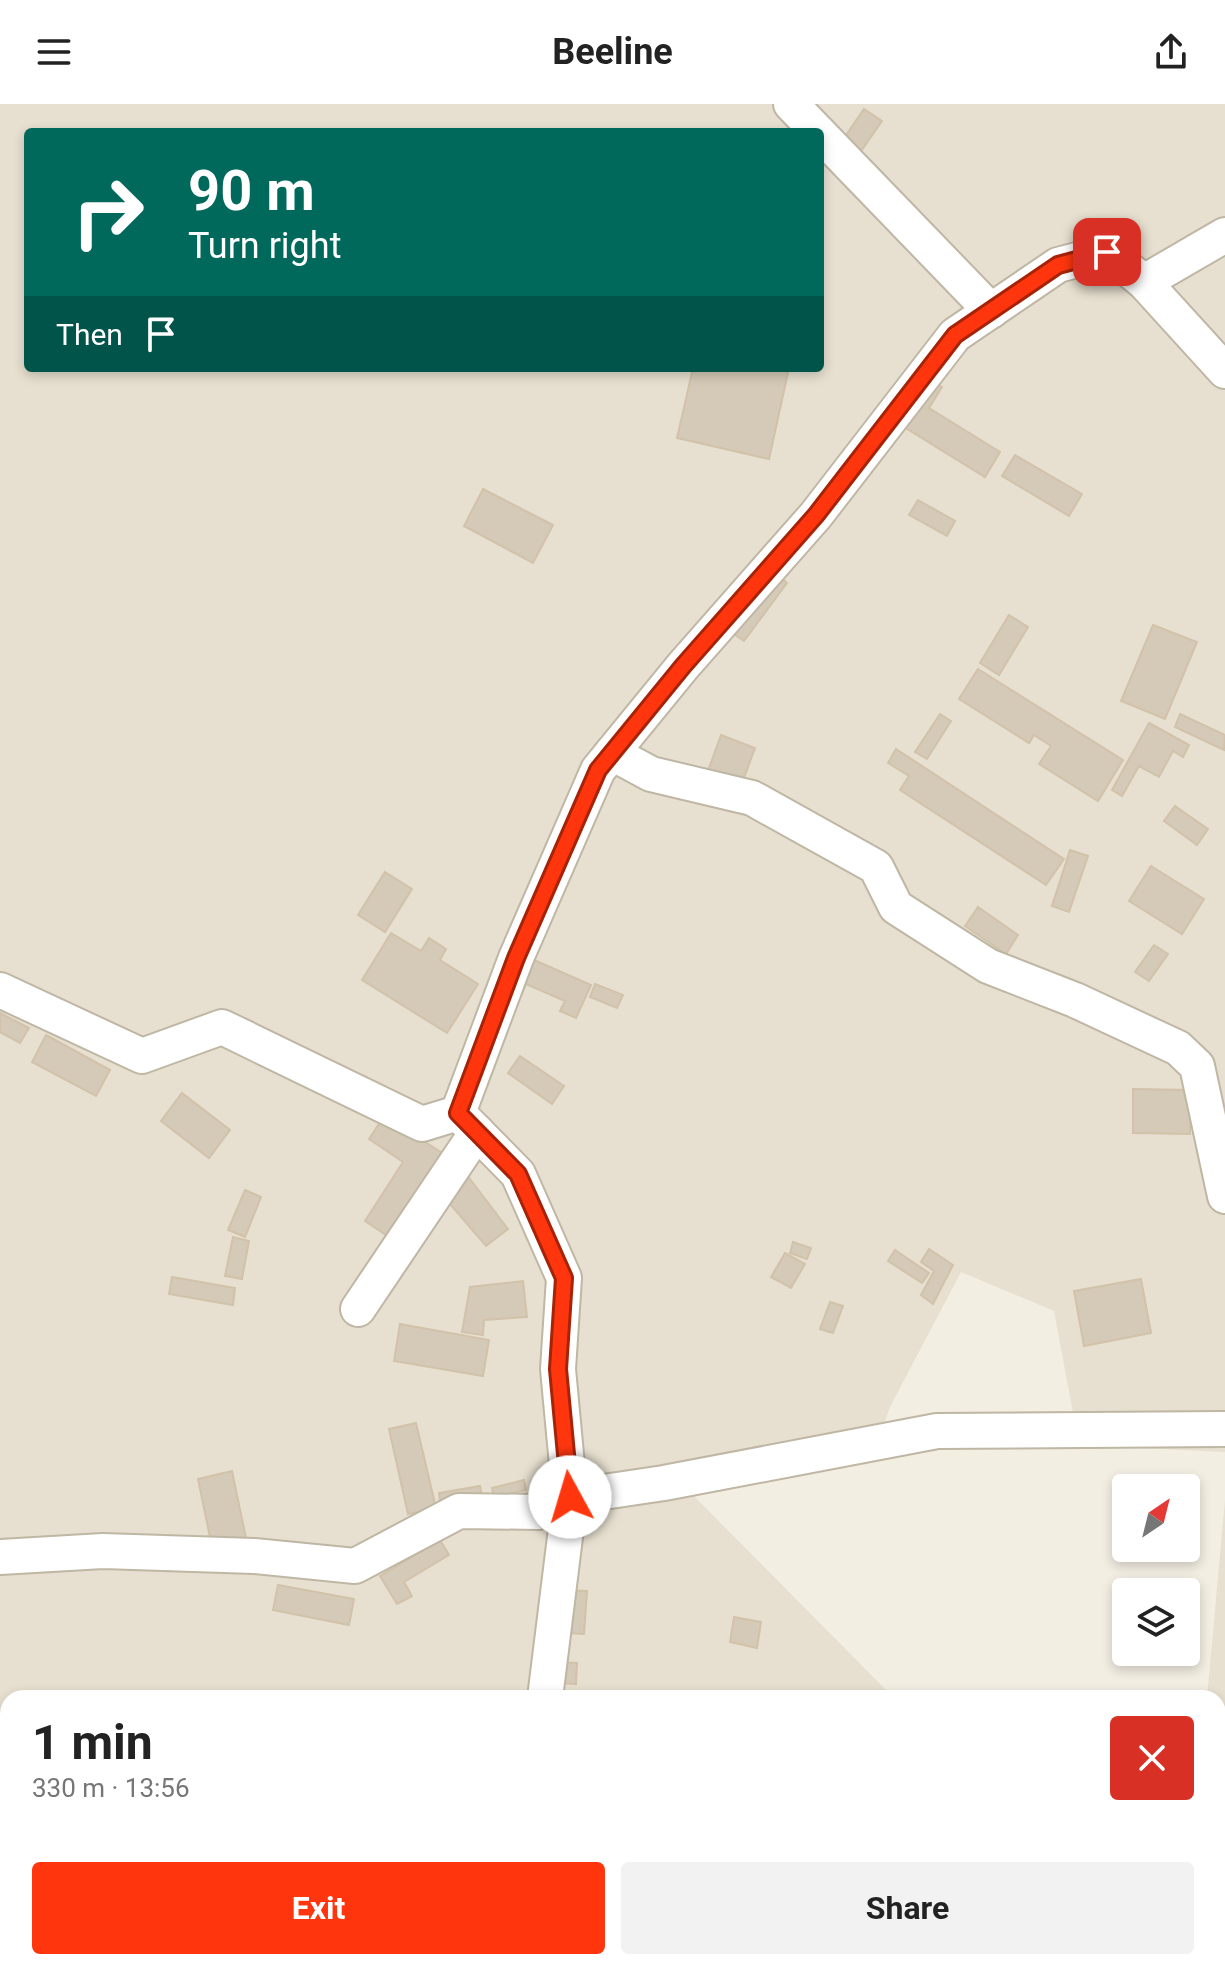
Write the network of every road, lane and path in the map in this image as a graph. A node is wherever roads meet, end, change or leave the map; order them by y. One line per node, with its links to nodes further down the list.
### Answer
1 (791, 104): 2 (street)
2 (814, 128)
3 (824, 138): 6 (street)
4 (1225, 235): 5 (street)
5 (1144, 282): 6 (street); 7 (street)
6 (991, 311): 8 (street)
7 (1225, 371)
8 (612, 753): 10 (street); 11 (street)
9 (0, 990): 10 (street)
10 (468, 1123): 12 (street); 14 (street)
11 (1225, 1196)
12 (358, 1309)
13 (1225, 1429): 14 (street)
14 (570, 1497): 15 (street); 16 (street)
15 (0, 1557)
16 (546, 1690)

